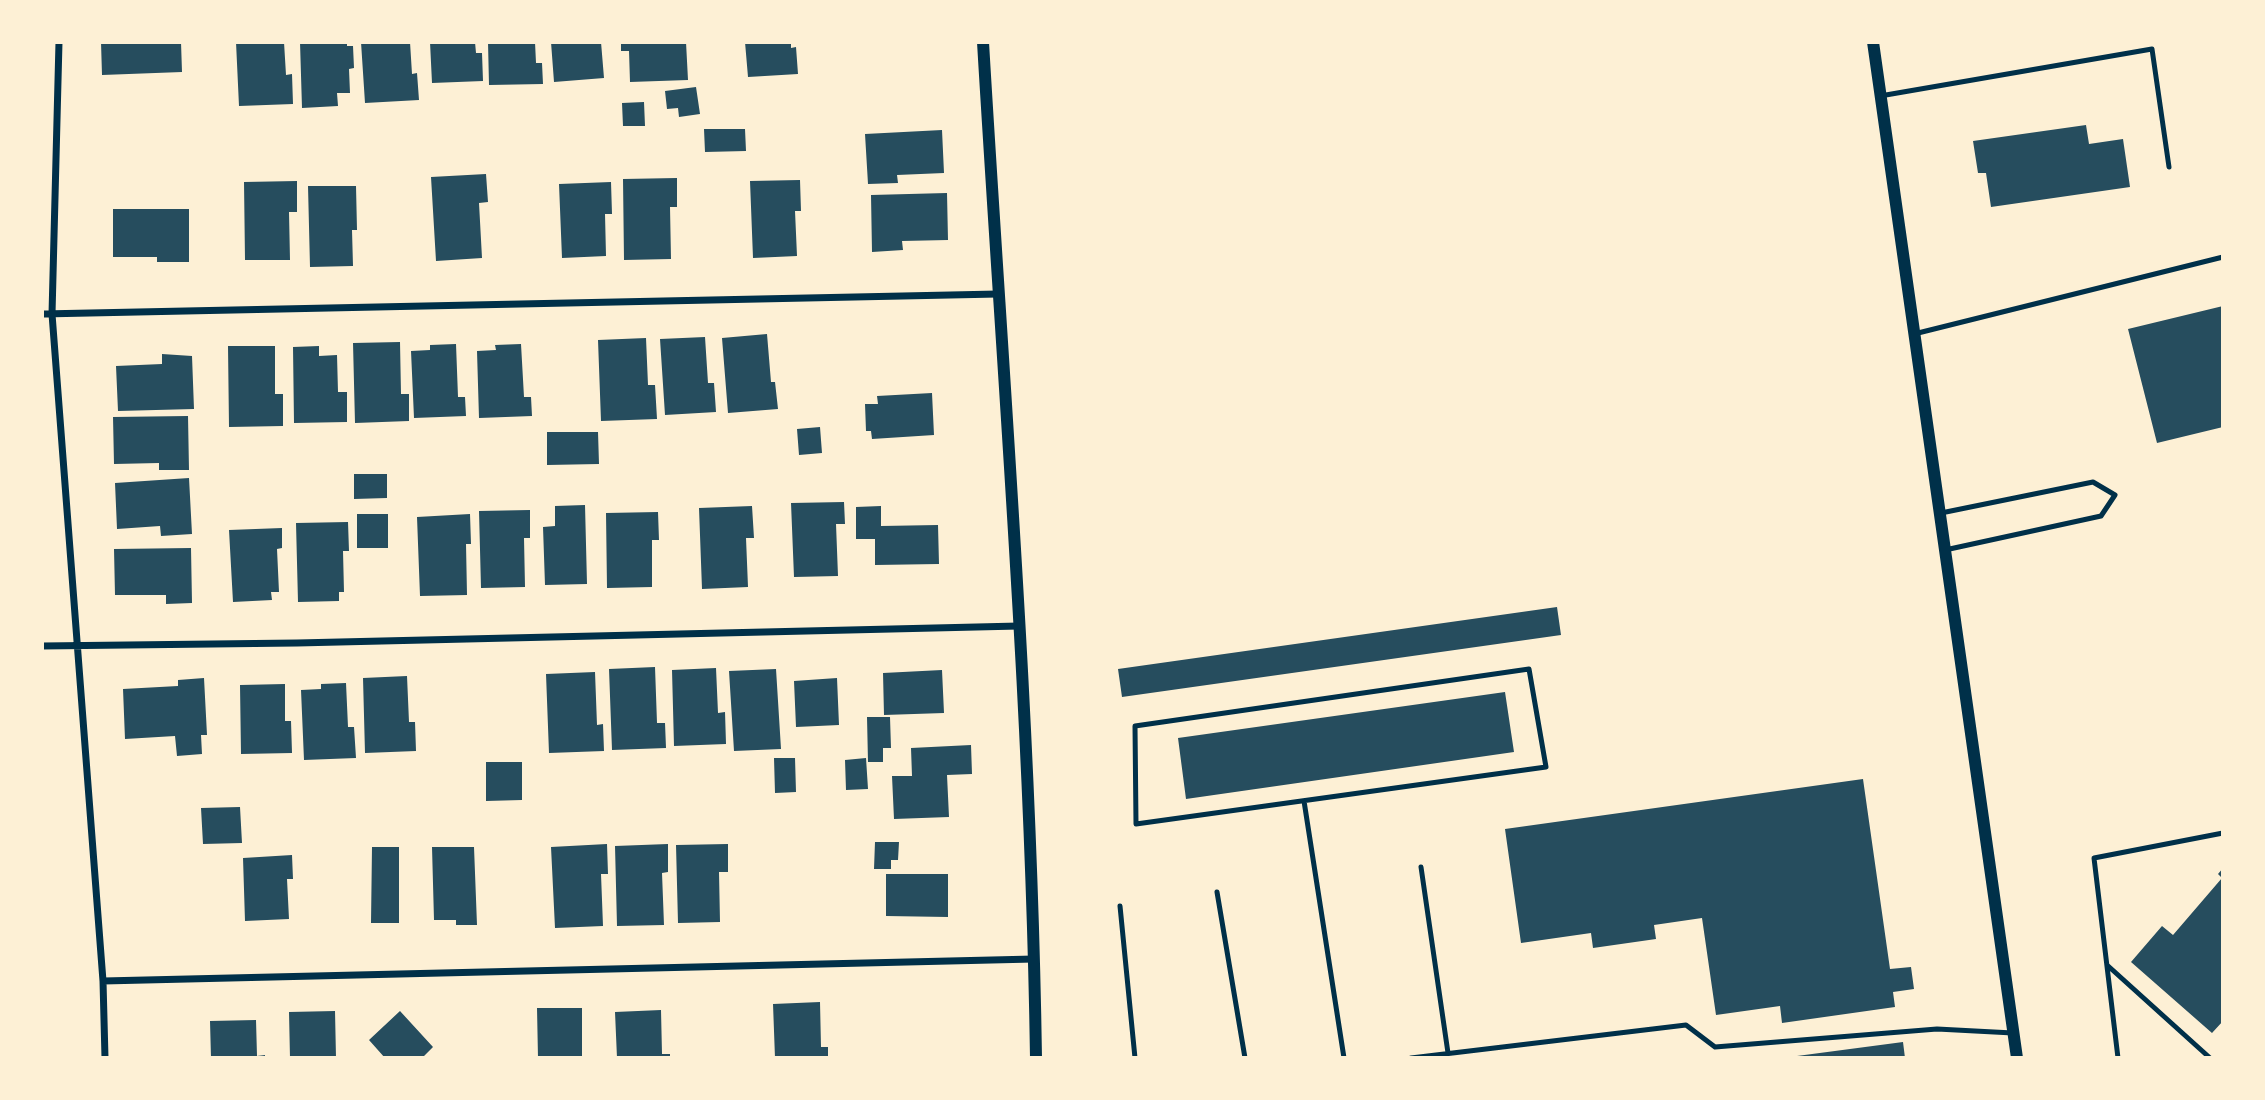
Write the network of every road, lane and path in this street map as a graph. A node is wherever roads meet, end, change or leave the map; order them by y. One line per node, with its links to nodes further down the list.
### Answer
1 (59, 42): 9 (street)
2 (983, 42): 7 (street)
3 (1872, 42): 4 (street)
4 (1880, 96): 5 (lane); 10 (street)
5 (2169, 167)
6 (2223, 257): 10 (lane)
7 (998, 294): 9 (street); 13 (street)
8 (42, 314): 9 (street)
9 (52, 314): 14 (street)
10 (1914, 334): 11 (street)
11 (1941, 514): 12 (street); 12 (lane)
12 (1945, 550): 24 (street)
13 (1018, 626): 14 (street); 21 (street)
14 (76, 645): 15 (street); 23 (street)
15 (42, 646)
16 (1304, 801): 16 (lane); 30 (lane)
17 (2223, 833): 22 (lane)
18 (1421, 867): 25 (lane)
19 (1217, 892): 29 (lane)
20 (1120, 906): 28 (lane)
21 (1035, 959): 23 (street); 27 (street)
22 (2107, 965): 33 (lane); 34 (lane)
23 (103, 981): 26 (street)
24 (2013, 1033): 25 (lane); 32 (street)
25 (1448, 1054): 31 (lane)
26 (105, 1058)
27 (1036, 1058)
28 (1135, 1058)
29 (1245, 1058)
30 (1344, 1058)
31 (1410, 1058)
32 (2017, 1058)
33 (2118, 1058)
34 (2210, 1058)

